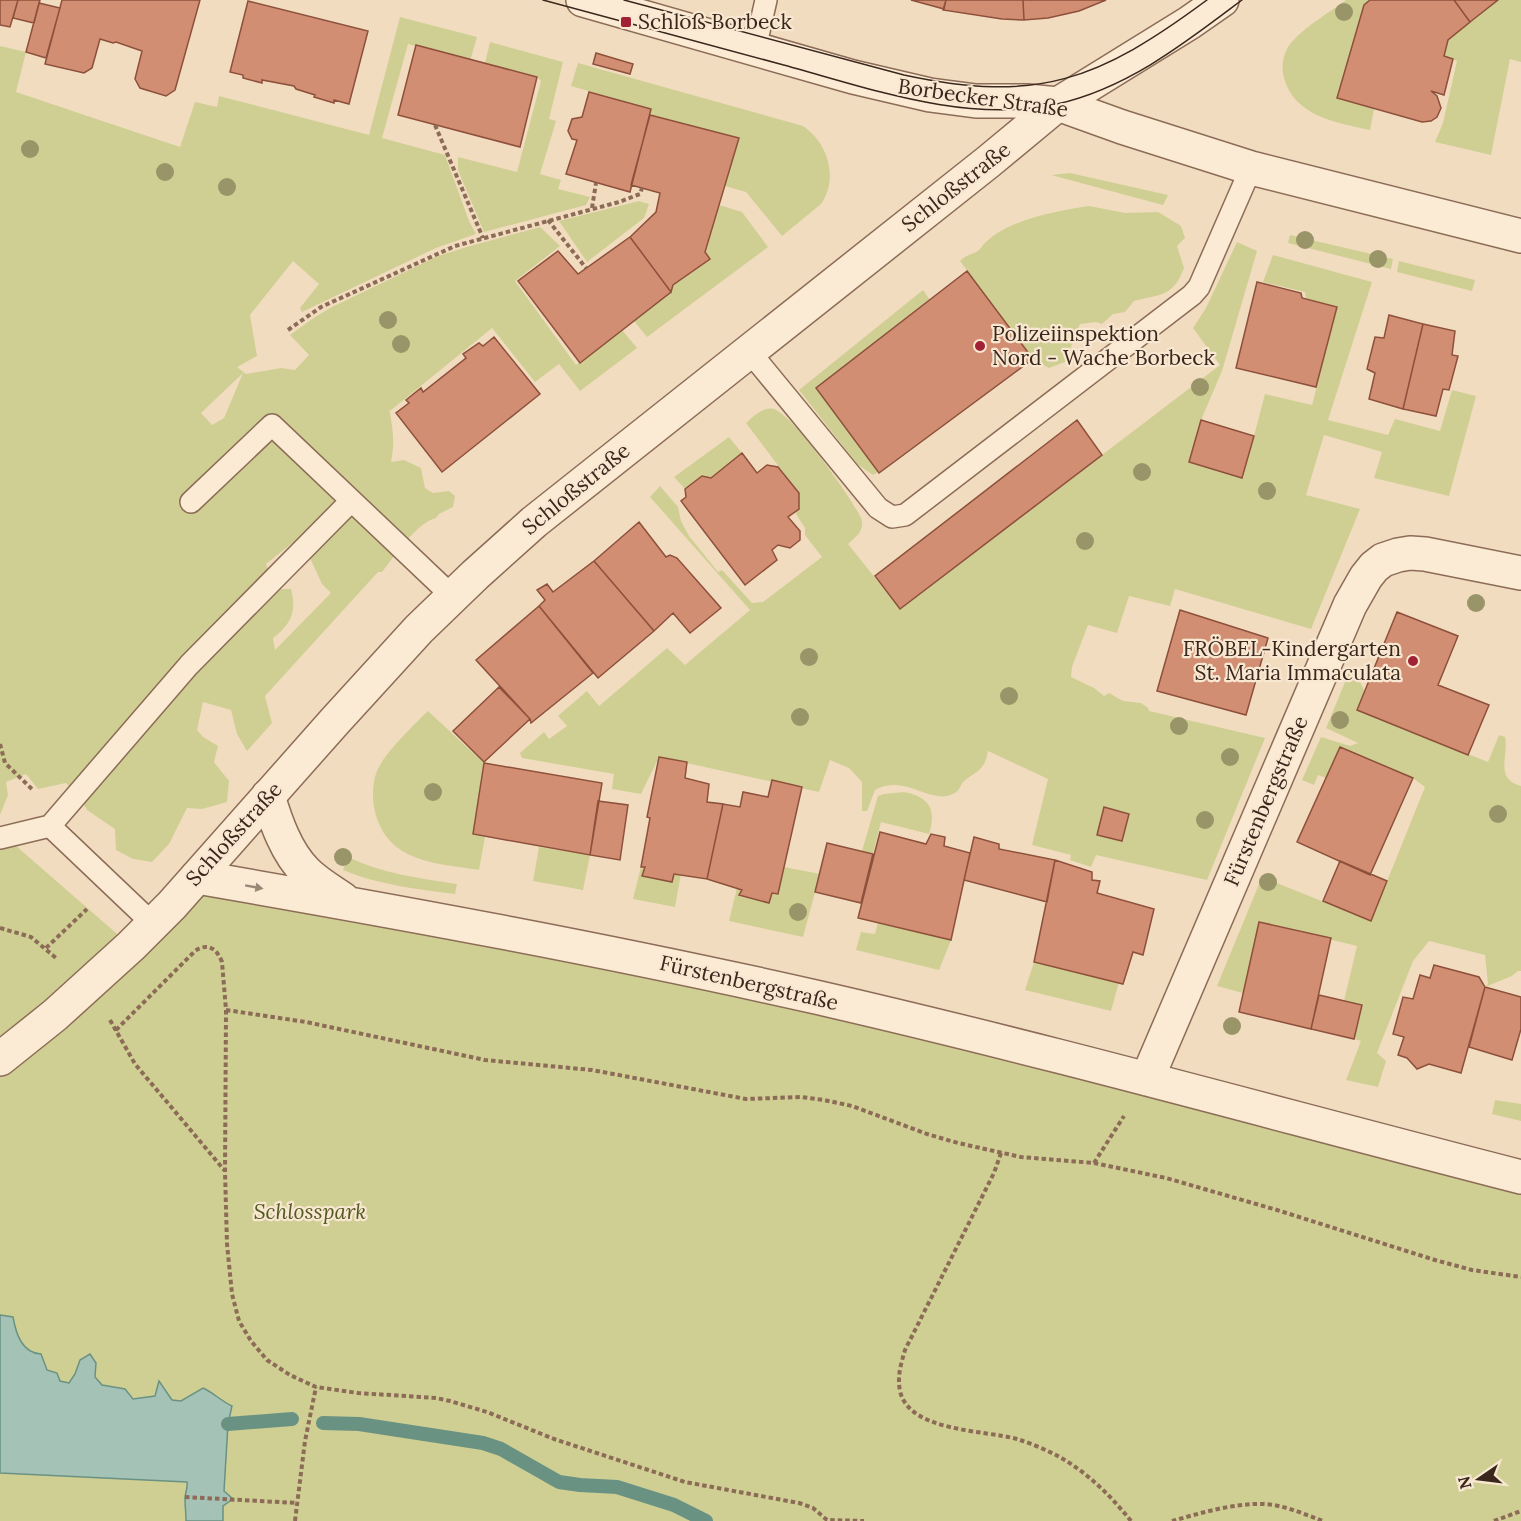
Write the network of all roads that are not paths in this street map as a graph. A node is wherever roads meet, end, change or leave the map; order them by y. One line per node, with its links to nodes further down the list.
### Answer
1 (583, 0): 4 (street, Borbecker Straße)
2 (766, 0): 5 (lane)
3 (1222, 0): 6 (street, Schloßstraße)
4 (642, 8): 5 (street, Borbecker Straße)
5 (756, 49): 6 (street, Borbecker Straße)
6 (1058, 104): 7 (street, Borbecker Straße); 9 (street, Schloßstraße)
7 (1251, 168): 8 (street, Borbecker Straße); 9 (lane)
8 (1521, 236)
9 (749, 351): 13 (street, Schloßstraße)
10 (351, 501): 11 (lane); 13 (lane); 15 (lane)
11 (191, 502)
12 (1521, 573): 21 (street, Fürstenbergstraße)
13 (452, 596): 14 (street, Schloßstraße)
14 (268, 796): 17 (street, Schloßstraße); 18 (street, Fürstenbergstraße)
15 (50, 826): 16 (lane); 19 (lane)
16 (0, 838)
17 (197, 877): 18 (street, Fürstenbergstraße, one-way to 18); 19 (street, Schloßstraße)
18 (348, 903): 21 (street, Fürstenbergstraße)
19 (153, 924): 20 (street, Schloßstraße)
20 (0, 1059)
21 (1147, 1079): 22 (street, Fürstenbergstraße)
22 (1521, 1178)

